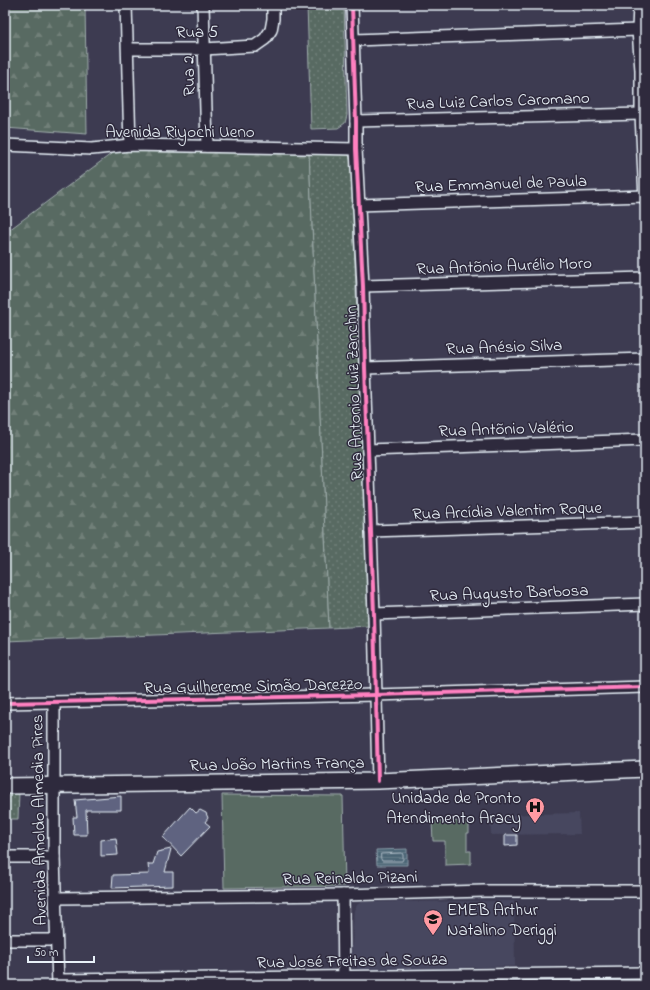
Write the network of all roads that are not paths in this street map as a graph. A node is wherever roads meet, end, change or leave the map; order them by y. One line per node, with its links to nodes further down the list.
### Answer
1 (126, 5): 8 (street)
2 (203, 5): 9 (street, Rua 2)
3 (273, 5): 9 (street, Rua 5)
4 (352, 5): 7 (street, Rua Antonio Luiz Zanchin)
5 (639, 5): 6 (street)
6 (638, 30): 7 (street); 10 (street)
7 (354, 40): 12 (street, Rua Antonio Luiz Zanchin)
8 (128, 49): 9 (street, Rua 5); 14 (street)
9 (204, 49): 15 (street, Rua 2)
10 (643, 70): 11 (street)
11 (641, 114): 12 (street, Rua Luiz Carlos Caromano); 17 (street)
12 (356, 121): 16 (street, Rua Antonio Luiz Zanchin)
13 (5, 145): 14 (street, Avenida Riyochi Ueno)
14 (130, 145): 15 (street, Avenida Riyochi Ueno)
15 (207, 146): 16 (street, Avenida Riyochi Ueno)
16 (356, 149): 19 (street, Rua Antonio Luiz Zanchin)
17 (644, 151): 18 (street)
18 (645, 197): 19 (street, Rua Emmanuel de Paula)
19 (358, 205): 21 (street, Rua Antonio Luiz Zanchin)
20 (645, 278): 21 (street, Rua Antõnio Aurélio Moro)
21 (363, 286): 23 (street, Rua Antonio Luiz Zanchin)
22 (645, 359): 23 (street, Rua Anésio Silva)
23 (365, 368): 25 (street, Rua Antonio Luiz Zanchin)
24 (645, 440): 25 (street, Rua Antõnio Valério)
25 (368, 450): 27 (street, Rua Antonio Luiz Zanchin)
26 (645, 522): 27 (street, Rua Arcídia Valentim Roque)
27 (371, 531): 29 (street, Rua Antonio Luiz Zanchin)
28 (645, 604): 29 (street, Rua Augusto Barbosa)
29 (374, 614): 31 (street, Rua Antonio Luiz Zanchin)
30 (645, 687): 31 (street, Rua Guilhereme Simão Darezzo)
31 (376, 695): 32 (street, Rua Guilhereme Simão Darezzo); 35 (street, Rua Antonio Luiz Zanchin)
32 (54, 702): 33 (street, Rua Guilhereme Simão Darezzo); 37 (street, Avenida Arnoldo Almedia Pires)
33 (5, 703)
34 (645, 770): 35 (main road, Rua João Martins França)
35 (378, 781): 37 (main road, Rua João Martins França)
36 (5, 786): 37 (main road, Rua João Martins França)
37 (54, 786): 39 (street, Avenida Arnoldo Almedia Pires)
38 (5, 857): 39 (street)
39 (54, 857): 42 (street, Avenida Arnoldo Almedia Pires)
40 (645, 891): 41 (street, Rua Reinaldo Pizani)
41 (343, 895): 42 (street, Rua Reinaldo Pizani); 46 (street)
42 (56, 898): 44 (street, Avenida Arnoldo Almedia Pires)
43 (5, 940): 44 (street)
44 (56, 940): 47 (street, Avenida Arnoldo Almedia Pires)
45 (645, 973): 46 (street, Rua José Freitas de Souza)
46 (344, 981): 47 (street, Rua José Freitas de Souza)
47 (58, 983)

